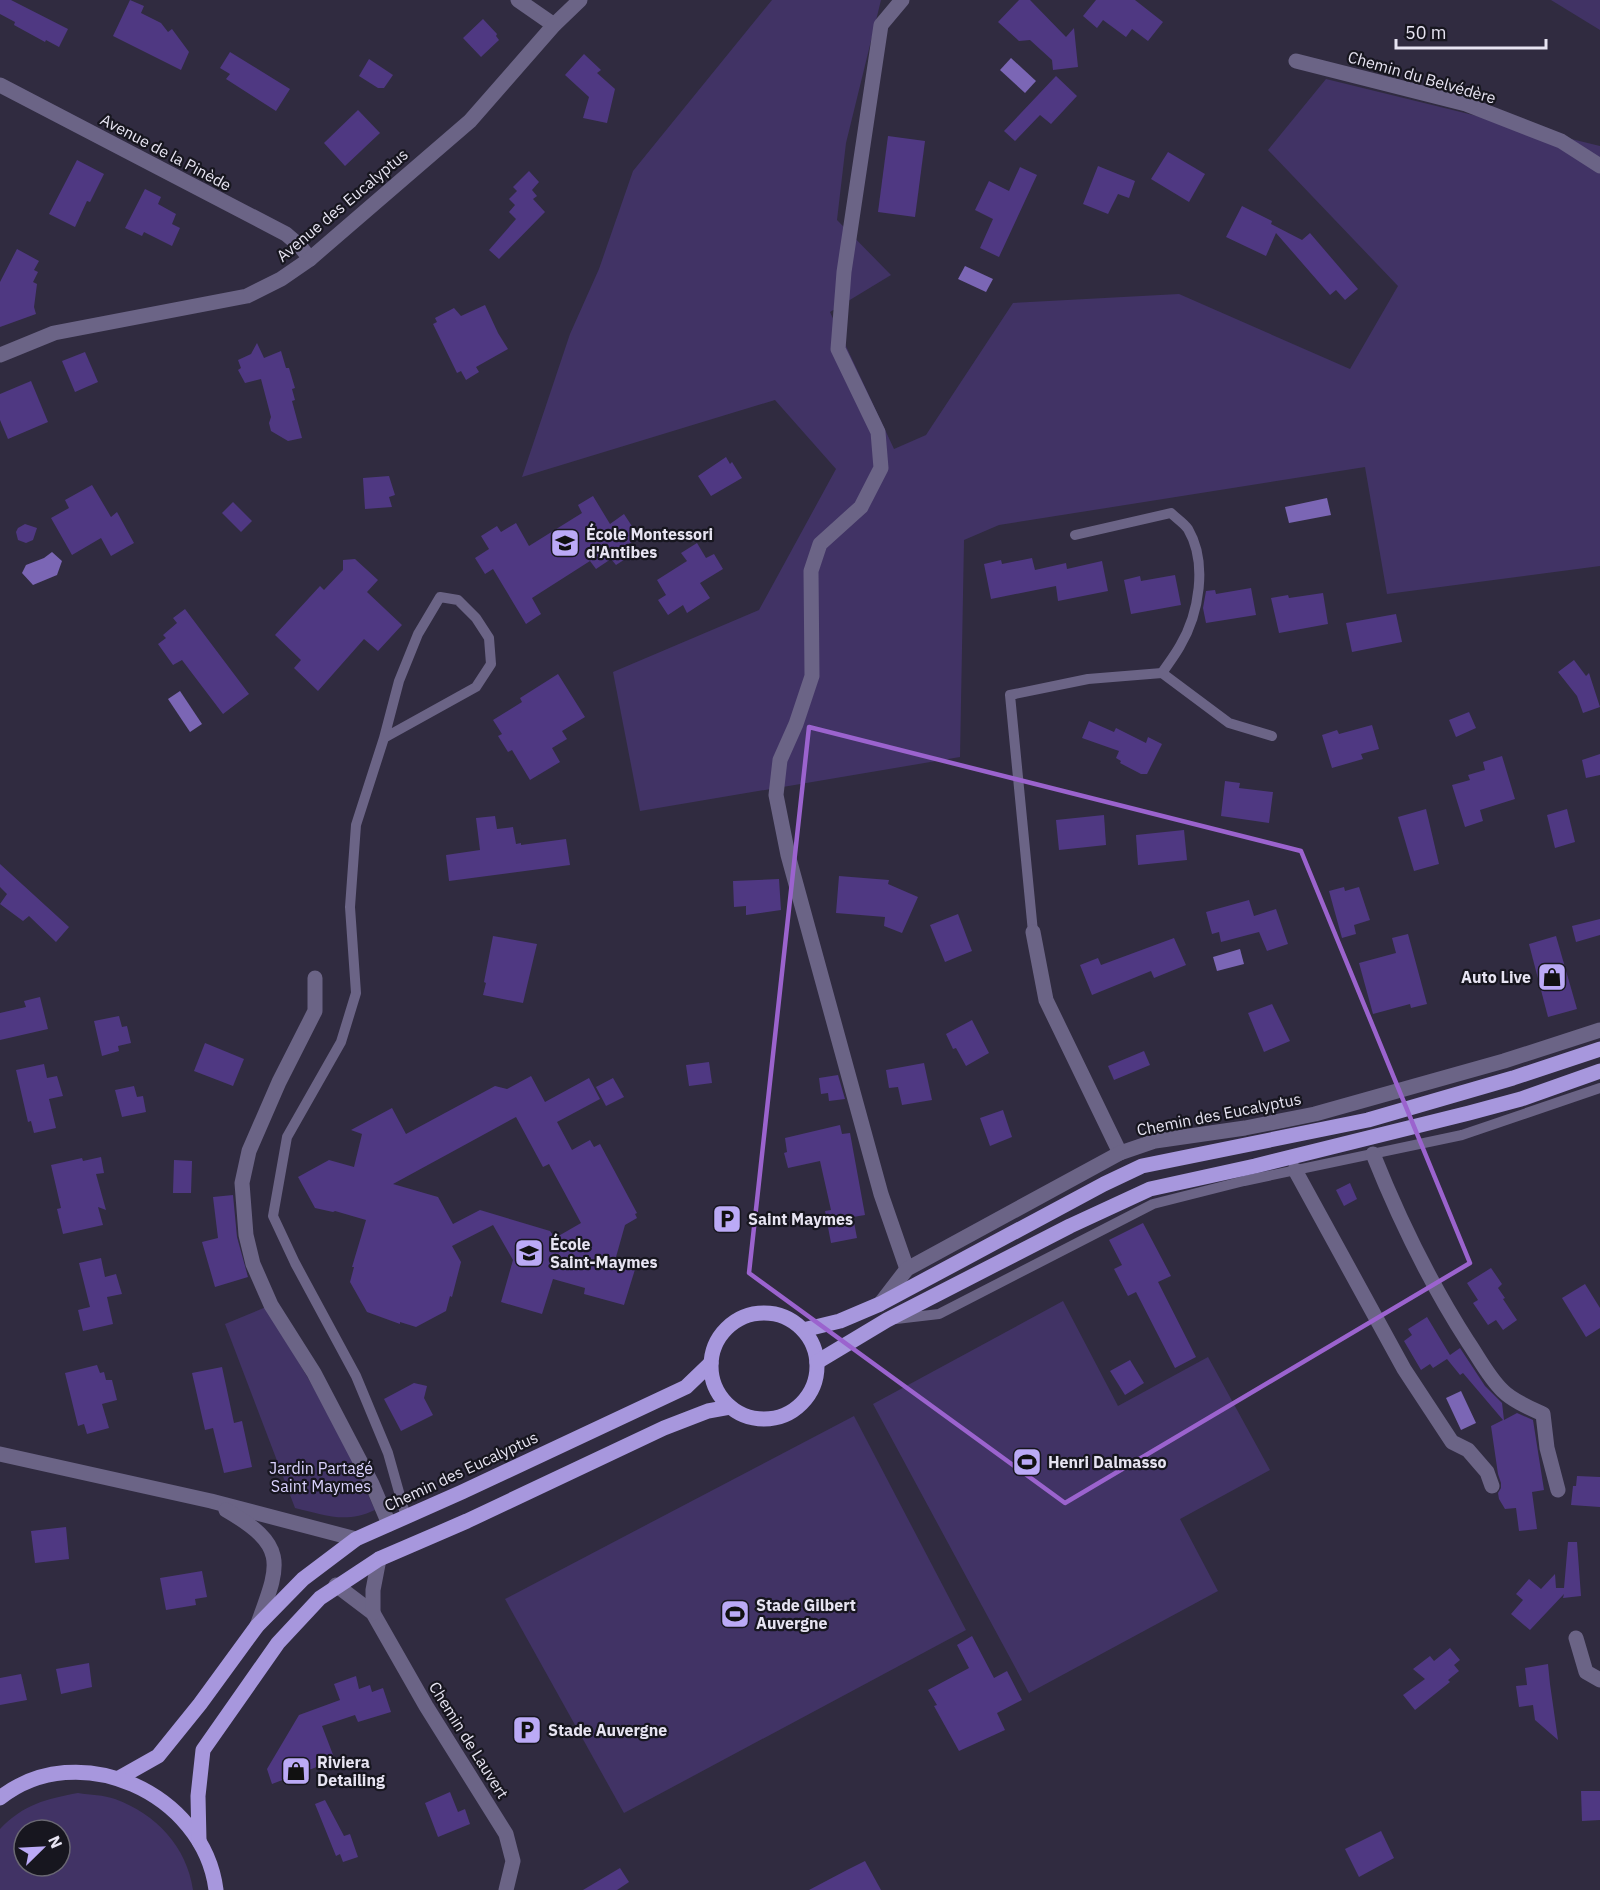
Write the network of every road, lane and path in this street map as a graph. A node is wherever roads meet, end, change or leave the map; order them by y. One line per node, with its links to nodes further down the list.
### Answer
1 (518, 0): 4 (street)
2 (580, 0): 4 (street, Avenue des Eucalyptus)
3 (902, 0): 23 (street)
4 (554, 25): 8 (street, Avenue des Eucalyptus)
5 (1296, 61): 7 (street, Chemin du Belvédère)
6 (0, 85): 8 (street, Avenue de la Pinède)
7 (1600, 166)
8 (310, 259): 9 (street, Avenue des Eucalyptus)
9 (0, 355)
10 (1075, 534): 11 (lane)
11 (1162, 673): 12 (lane); 14 (lane)
12 (1272, 736)
13 (384, 738): 13 (lane); 34 (lane)
14 (1033, 932): 20 (street)
15 (315, 978): 35 (street)
16 (1600, 1030): 20 (street, Chemin des Eucalyptus)
17 (1600, 1049): 24 (main road, Chemin des Eucalyptus)
18 (1600, 1071): 25 (main road)
19 (1600, 1088): 21 (lane)
20 (1120, 1154): 23 (street, Chemin des Eucalyptus)
21 (1373, 1154): 22 (lane); 32 (street)
22 (1295, 1170): 25 (lane); 31 (street)
23 (907, 1269): 24 (street, Chemin des Eucalyptus)
24 (880, 1304): 26 (main road, Chemin des Eucalyptus)
25 (887, 1320): 27 (main road)
26 (803, 1330): 27 (main road); 28 (main road)
27 (817, 1362): 29 (main road)
28 (711, 1363): 29 (main road); 34 (main road, Chemin des Eucalyptus)
29 (730, 1407): 37 (main road)
30 (0, 1454): 33 (street)
31 (1492, 1486)
32 (1558, 1490)
33 (211, 1502): 36 (street); 40 (street)
34 (405, 1517): 35 (main road, Chemin des Eucalyptus)
35 (389, 1524): 36 (main road, Chemin des Eucalyptus)
36 (356, 1539): 40 (main road, Chemin des Eucalyptus)
37 (379, 1559): 38 (main road); 39 (street, Chemin de Lauvert)
38 (336, 1585): 39 (street, Chemin de Lauvert); 45 (main road)
39 (374, 1613): 47 (street, Chemin de Lauvert)
40 (257, 1626): 43 (main road, Chemin des Eucalyptus)
41 (1576, 1638): 42 (street)
42 (1600, 1680)
43 (119, 1778): 44 (main road); 45 (main road)
44 (0, 1798)
45 (199, 1841): 46 (main road)
46 (216, 1890)
47 (507, 1890)

